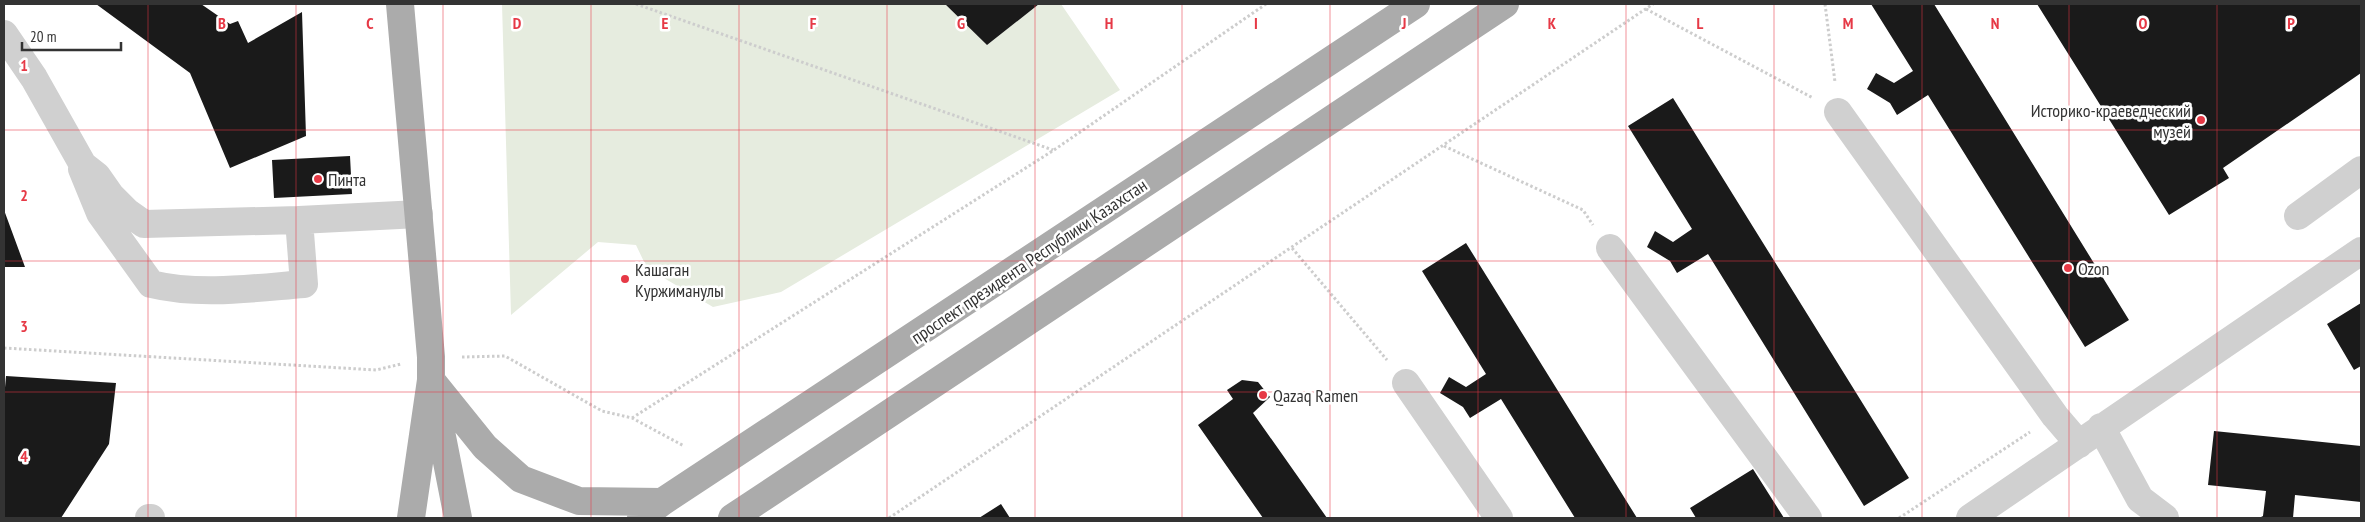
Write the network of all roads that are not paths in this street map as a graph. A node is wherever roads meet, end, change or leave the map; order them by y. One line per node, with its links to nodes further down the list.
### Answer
1 (400, 4): 8 (main road)
2 (1416, 4): 17 (main road, проспект президента Республики Казахстан)
3 (1506, 4): 21 (main road)
4 (4, 34): 6 (street)
5 (1838, 112): 16 (street)
6 (83, 164): 10 (street); 10 (street)
7 (2361, 170): 9 (street)
8 (419, 214): 10 (street); 13 (main road)
9 (2298, 216)
10 (299, 220)
11 (1610, 248): 23 (street)
12 (2361, 250): 15 (street)
13 (431, 369): 17 (main road); 18 (main road); 19 (main road)
14 (1406, 383): 22 (street)
15 (2101, 427): 16 (street); 25 (street)
16 (2079, 444): 24 (street)
17 (662, 502): 20 (main road, проспект президента Республики Казахстан)
18 (410, 518)
19 (458, 518)
20 (641, 518)
21 (732, 518)
22 (1500, 518)
23 (1808, 518)
24 (1970, 518)
25 (2165, 518)

